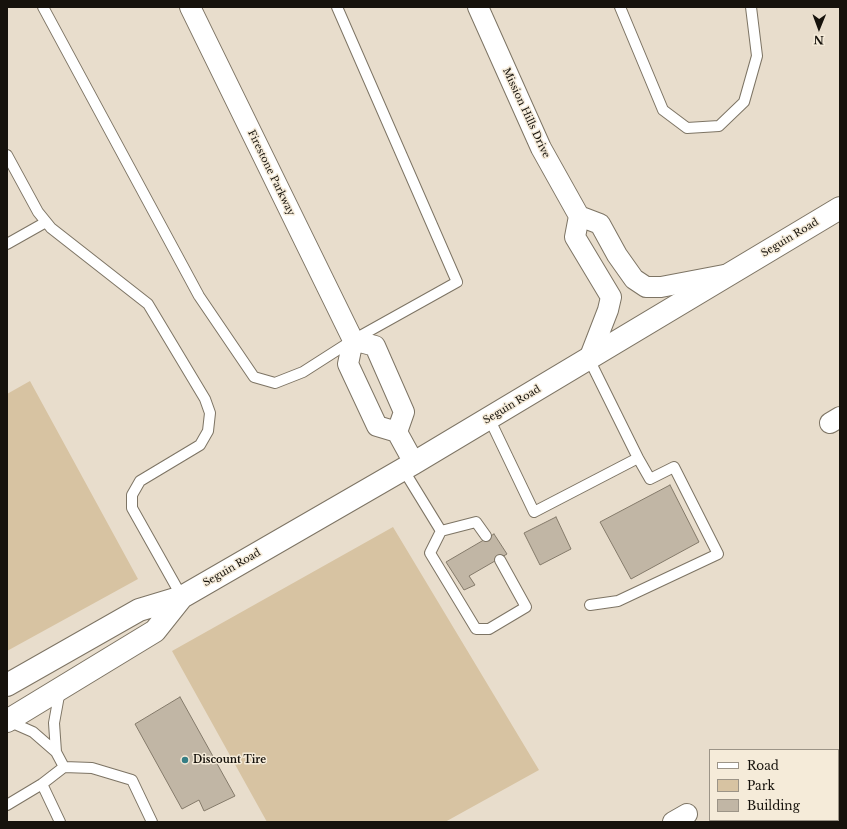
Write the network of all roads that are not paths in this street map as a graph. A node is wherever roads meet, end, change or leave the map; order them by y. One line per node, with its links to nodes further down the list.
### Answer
1 (43, 7): 13 (lane)
2 (190, 7): 13 (street, Firestone Parkway)
3 (337, 7): 13 (lane)
4 (478, 7): 9 (street, Mission Hills Drive)
5 (620, 7): 6 (lane)
6 (751, 7)
7 (7, 155): 10 (lane)
8 (840, 208): 12 (main road, Seguin Road)
9 (579, 216): 12 (street); 14 (street)
10 (46, 222): 11 (lane); 22 (lane)
11 (7, 244)
12 (730, 274): 14 (main road, Seguin Road)
13 (353, 340): 16 (street); 16 (street)
14 (589, 358): 15 (main road, Seguin Road); 17 (lane)
15 (489, 418): 17 (lane); 18 (main road, Seguin Road)
16 (397, 432): 18 (street)
17 (638, 458): 23 (lane)
18 (408, 466): 19 (lane); 22 (main road, Seguin Road)
19 (442, 531): 20 (lane); 21 (lane)
20 (486, 536)
21 (500, 560)
22 (182, 597): 24 (main road, Seguin Road); 25 (main road, Seguin Road)
23 (590, 605)
24 (7, 685)
25 (60, 688): 26 (main road, Seguin Road); 27 (lane)
26 (7, 721): 27 (lane)
27 (56, 752): 28 (lane)
28 (64, 767): 29 (lane); 32 (lane)
29 (42, 784): 30 (lane); 31 (lane)
30 (7, 805)
31 (60, 822)
32 (152, 822)

